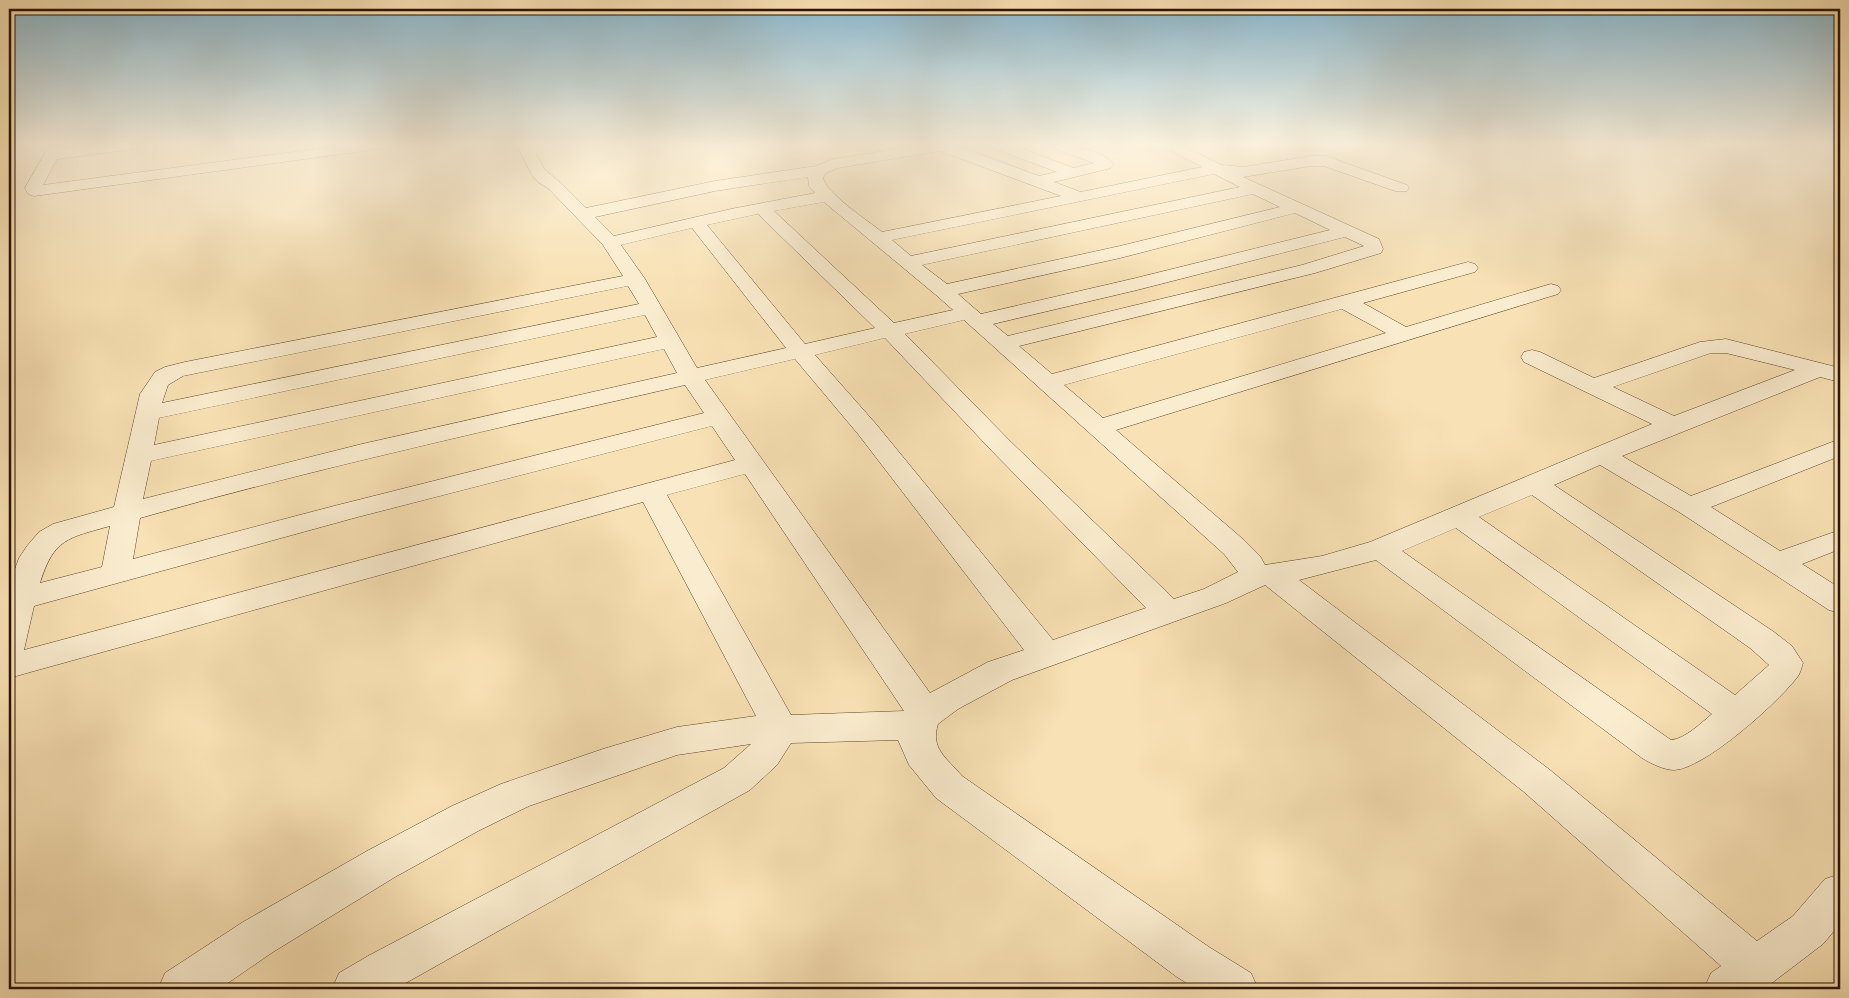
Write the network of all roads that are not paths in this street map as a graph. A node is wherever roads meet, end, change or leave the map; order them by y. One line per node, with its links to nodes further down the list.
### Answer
1 (559, 192): 12 (street)
2 (689, 192): 12 (street)
3 (802, 192): 10 (street)
4 (832, 192): 15 (street)
5 (1067, 192): 9 (street)
6 (1108, 192): 9 (street)
7 (1242, 192): 17 (street)
8 (1260, 192): 11 (street)
9 (1082, 197): 15 (street)
10 (761, 208): 13 (street); 25 (street)
11 (1296, 208): 14 (street); 21 (street)
12 (583, 214): 16 (street)
13 (696, 222): 16 (street); 29 (street)
14 (1346, 231): 24 (street); 28 (street)
15 (878, 238): 17 (street)
16 (610, 242): 19 (street)
17 (908, 262): 21 (street)
18 (1468, 268): 22 (street)
19 (635, 279): 23 (street); 35 (street)
20 (1552, 290): 26 (street)
21 (943, 291): 24 (street)
22 (1345, 302): 26 (street); 33 (street)
23 (651, 308): 27 (street); 35 (street)
24 (973, 317): 25 (street); 28 (street)
25 (890, 331): 29 (street); 55 (street)
26 (1405, 335): 38 (street)
27 (670, 340): 32 (street); 40 (street)
28 (1003, 344): 33 (street)
29 (800, 352): 32 (street); 57 (street)
30 (1532, 357): 34 (street)
31 (1830, 372): 34 (street); 37 (street)
32 (692, 377): 36 (street); 46 (street)
33 (1046, 383): 38 (street)
34 (1593, 386): 37 (street)
35 (148, 413): 40 (street)
36 (719, 417): 42 (street); 51 (street)
37 (1673, 425): 41 (street)
38 (1097, 428): 52 (street)
39 (1840, 447): 45 (street)
40 (139, 456): 46 (street)
41 (1603, 456): 43 (street); 45 (street)
42 (751, 464): 44 (street); 60 (street)
43 (1534, 484): 47 (street); 59 (street)
44 (651, 491): 58 (street); 61 (street)
45 (1690, 506): 50 (street)
46 (126, 512): 51 (street); 53 (street)
47 (1458, 516): 49 (street); 59 (street)
48 (1840, 539): 50 (street)
49 (1380, 549): 52 (street); 59 (street)
50 (1779, 562): 54 (street)
51 (116, 573): 53 (street)
52 (1263, 574): 55 (street); 63 (street)
53 (14, 600): 56 (street)
54 (1840, 602)
55 (1168, 612): 57 (street)
56 (9, 646)
57 (1046, 655): 60 (street)
58 (9, 666)
59 (1737, 714)
60 (922, 720): 61 (street); 66 (street)
61 (781, 729): 64 (street); 65 (street)
62 (1840, 893): 63 (street)
63 (1742, 979)
64 (181, 989)
65 (355, 989)
66 (1235, 989)

